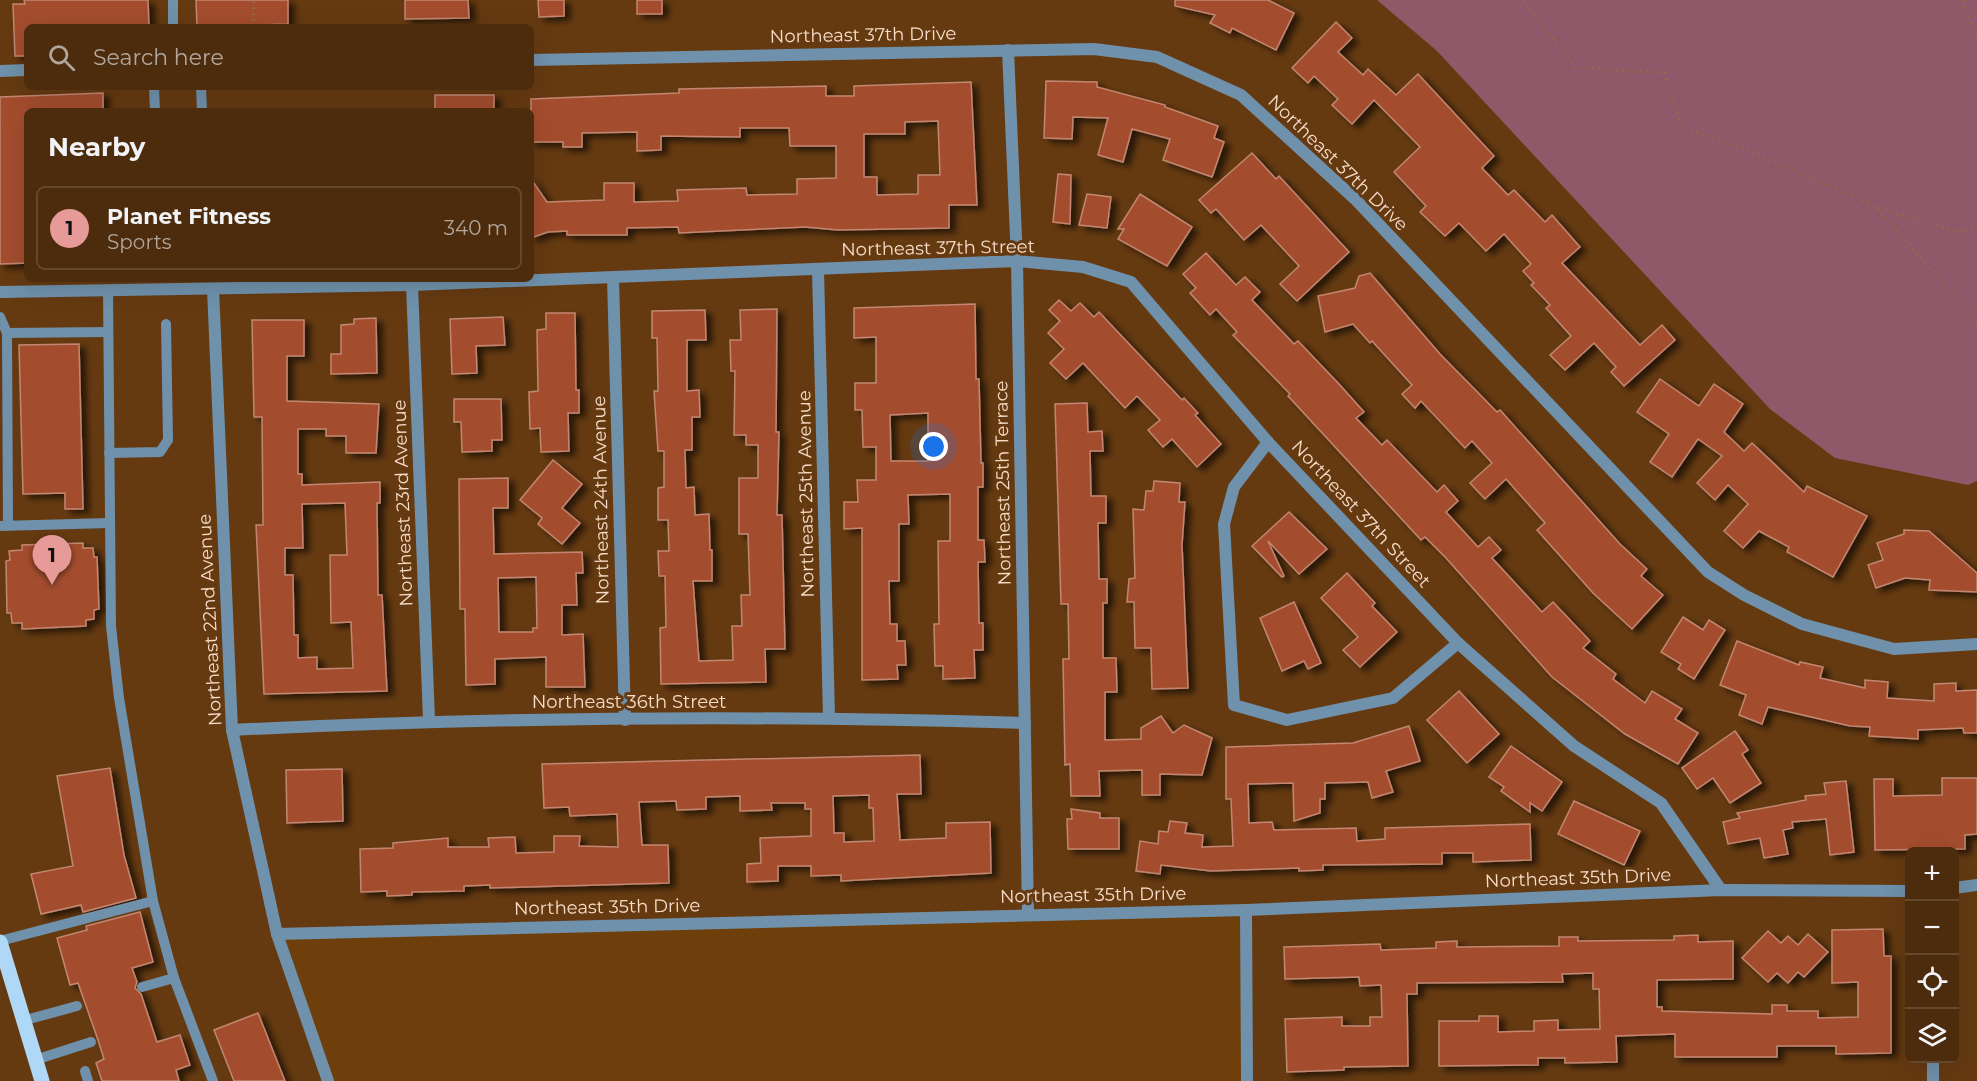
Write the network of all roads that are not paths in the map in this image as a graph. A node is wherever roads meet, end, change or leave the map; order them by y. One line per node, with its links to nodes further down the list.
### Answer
1 (172, 0): 2 (lane)
2 (174, 24)
3 (1008, 51): 4 (street, Northeast 37th Drive); 11 (street, Northeast 25th Terrace); 29 (street, Northeast 37th Drive)
4 (534, 60)
5 (24, 70): 6 (street)
6 (0, 71)
7 (154, 90): 9 (lane)
8 (201, 90): 10 (lane)
9 (154, 108)
10 (202, 108)
11 (1017, 261): 12 (street, Northeast 37th Street); 24 (street, Northeast 37th Street); 33 (street, Northeast 25th Terrace)
12 (818, 270): 13 (street, Northeast 37th Street); 30 (street, Northeast 25th Avenue)
13 (613, 278): 14 (street, Northeast 37th Street); 32 (street, Northeast 24th Avenue)
14 (534, 281)
15 (498, 282): 16 (street, Northeast 37th Street)
16 (412, 285): 17 (street, Northeast 37th Street); 31 (street, Northeast 23rd Avenue)
17 (213, 289): 18 (street, Northeast 37th Street); 34 (street, Northeast 22nd Avenue)
18 (108, 291): 19 (street, Northeast 37th Street); 22 (lane)
19 (0, 292)
20 (0, 317): 23 (lane)
21 (166, 324): 25 (lane)
22 (108, 332): 23 (lane); 25 (lane)
23 (7, 333): 27 (lane)
24 (1268, 442): 28 (street, Northeast 37th Street); 28 (street)
25 (109, 453): 26 (lane)
26 (110, 523): 27 (lane); 39 (lane)
27 (4, 526)
28 (1458, 643): 37 (street, Northeast 37th Street)
29 (1977, 644)
30 (829, 717): 32 (street, Northeast 36th Street); 33 (street, Northeast 36th Street)
31 (429, 720): 32 (street, Northeast 36th Street); 34 (street, Northeast 36th Street)
32 (625, 720)
33 (1026, 723): 41 (street, Northeast 25th Terrace)
34 (232, 730): 42 (street, Northeast 22nd Avenue)
35 (1977, 885): 36 (street)
36 (1959, 887)
37 (1721, 890): 38 (street, Northeast 35th Drive); 40 (street, Northeast 35th Drive)
38 (1905, 891)
39 (153, 901): 43 (lane); 44 (lane)
40 (1246, 910): 41 (street, Northeast 35th Drive); 54 (street)
41 (1028, 915): 42 (street, Northeast 35th Drive)
42 (277, 934): 53 (street, Northeast 22nd Avenue)
43 (0, 941): 47 (main road)
44 (174, 978): 45 (lane); 52 (lane)
45 (142, 987)
46 (77, 1006): 47 (lane)
47 (22, 1021): 49 (main road)
48 (91, 1042): 49 (lane)
49 (35, 1060): 51 (main road)
50 (1933, 1063): 55 (street)
51 (42, 1081)
52 (213, 1081)
53 (328, 1081)
54 (1246, 1081)
55 (1933, 1081)

